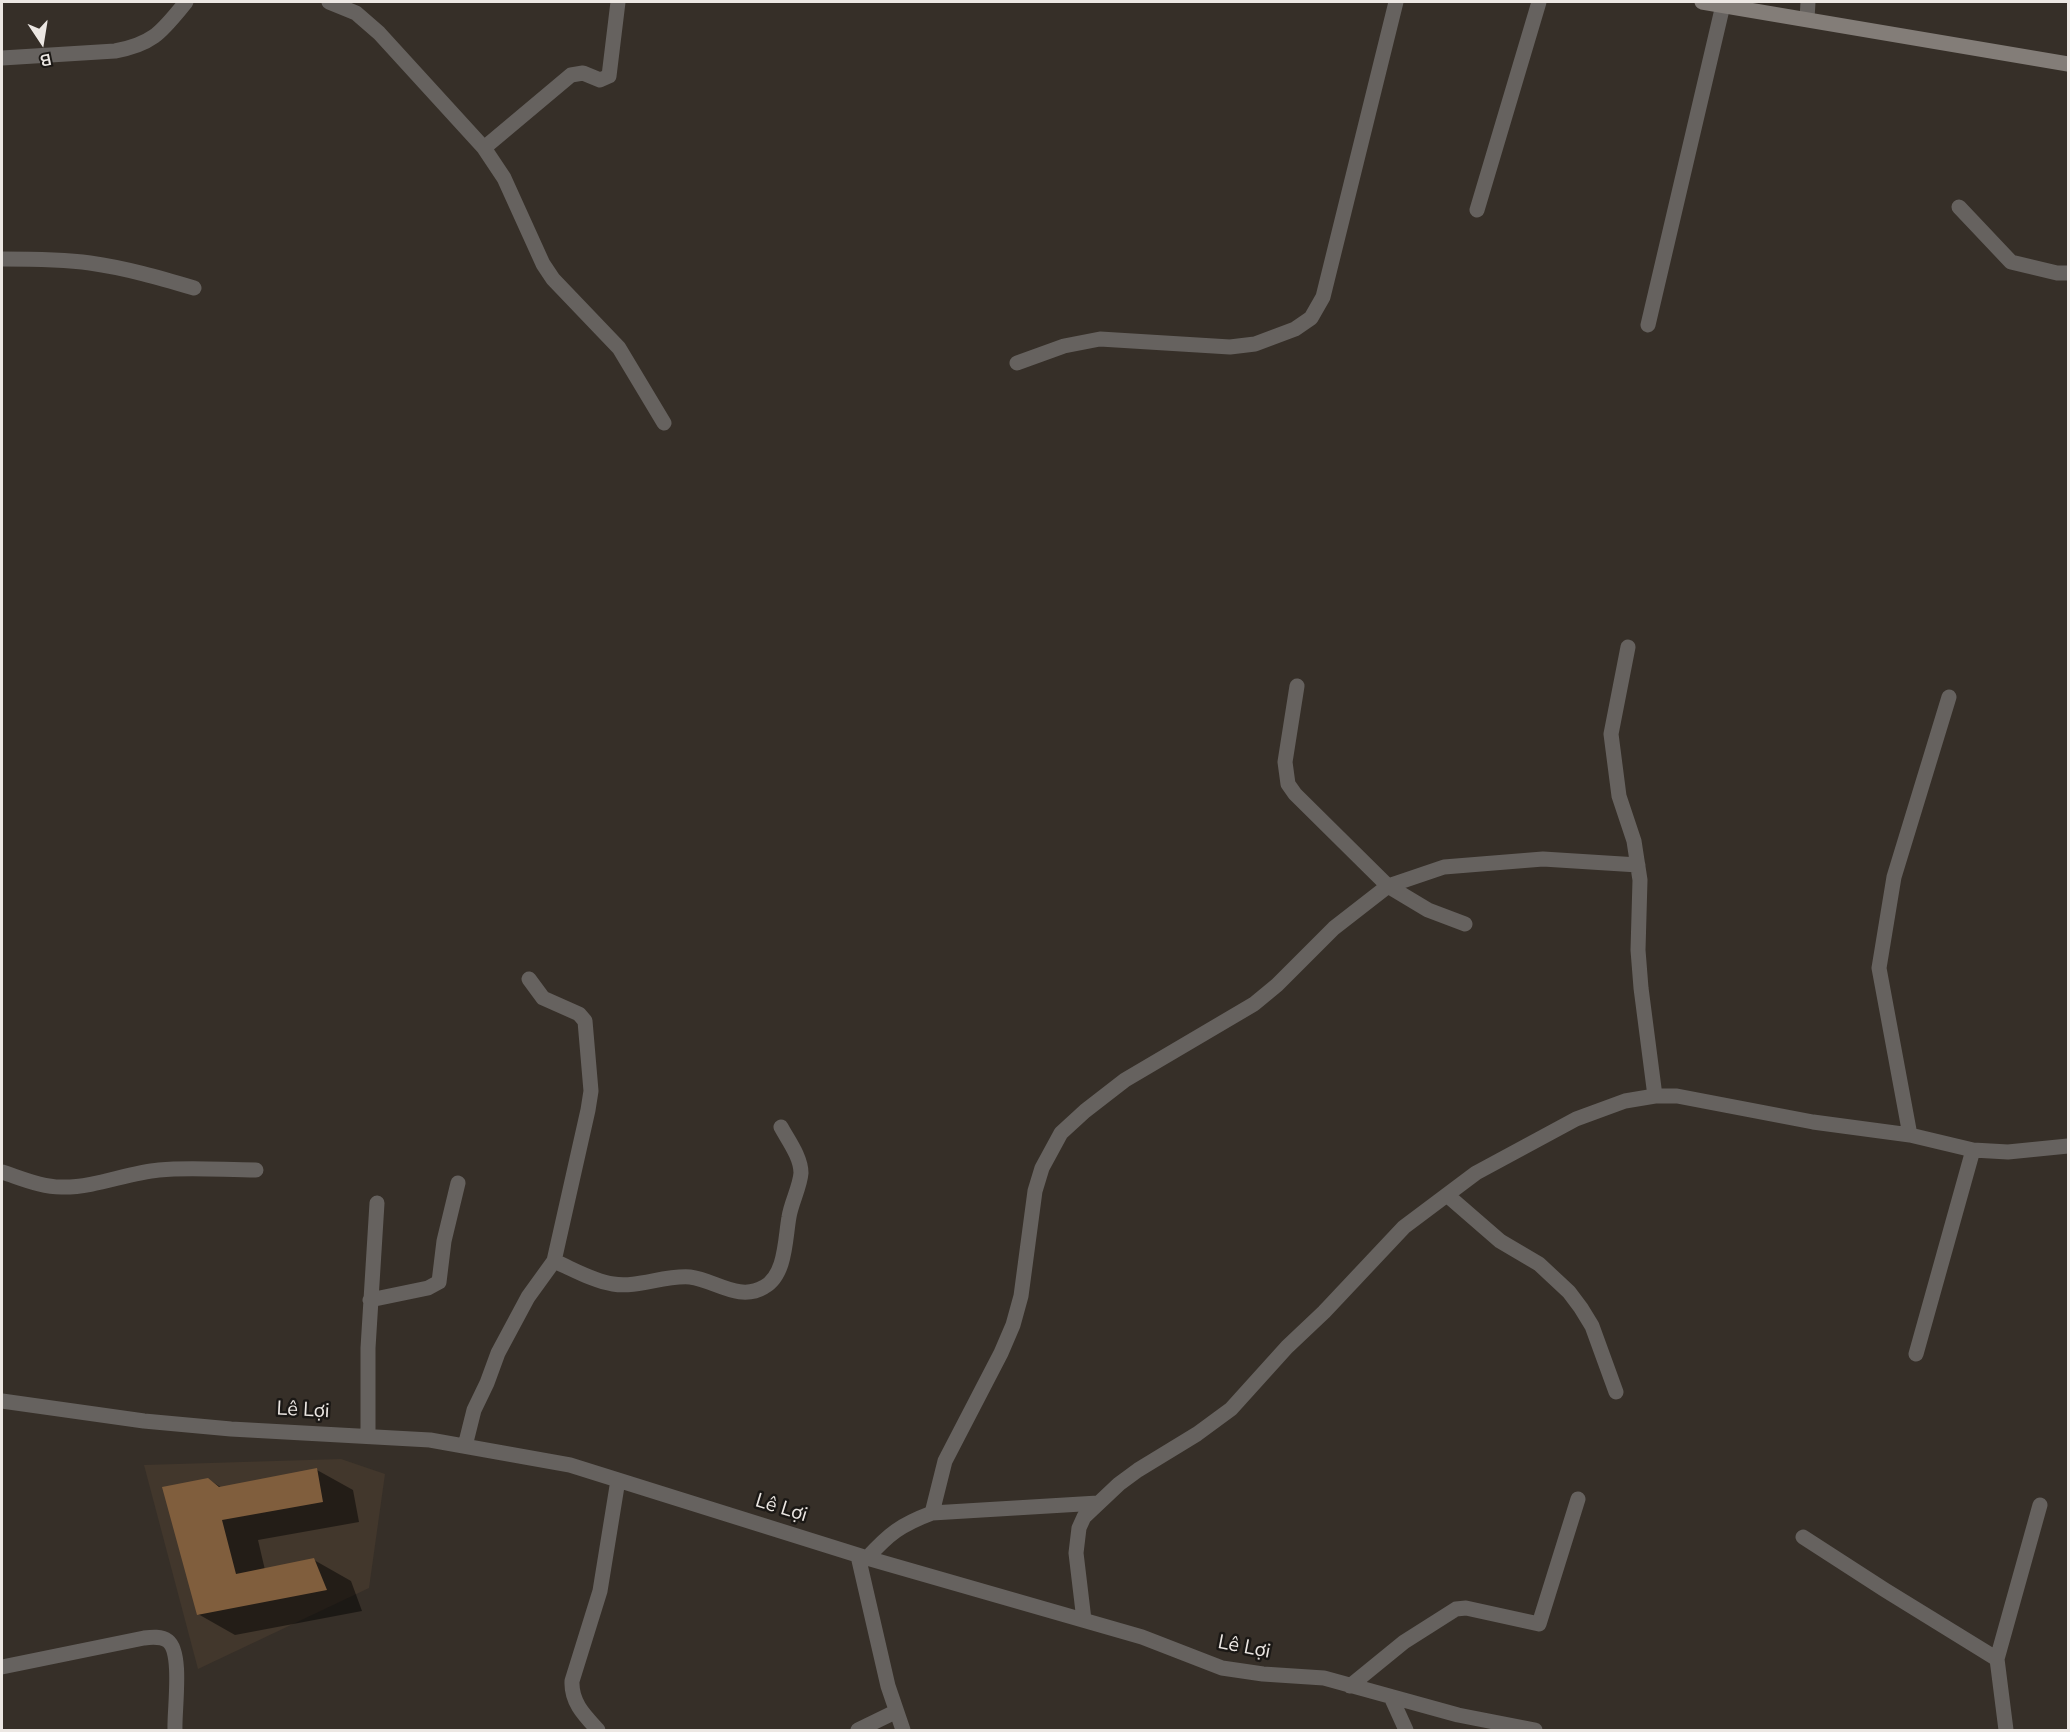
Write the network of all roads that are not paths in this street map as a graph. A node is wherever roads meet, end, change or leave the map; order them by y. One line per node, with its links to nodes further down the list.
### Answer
1 (186, 2): 11 (street)
2 (329, 2): 9 (street)
3 (618, 2): 13 (street)
4 (1396, 2): 20 (street)
5 (1539, 2): 15 (street)
6 (1702, 2): 8 (main road)
7 (1808, 2): 10 (street)
8 (1731, 4): 10 (main road); 19 (street)
9 (361, 7): 13 (street)
10 (1807, 19): 12 (main road)
11 (2, 58)
12 (2067, 62)
13 (484, 148): 21 (street)
14 (1959, 207): 17 (street)
15 (1477, 210)
16 (2, 259): 18 (street)
17 (2068, 273)
18 (194, 288)
19 (1647, 325)
20 (1017, 363)
21 (664, 423)
22 (1628, 647): 25 (street)
23 (1297, 686): 26 (street)
24 (1949, 697): 31 (street)
25 (1638, 865): 26 (street); 29 (street)
26 (1388, 886): 27 (street); 50 (street)
27 (1465, 924)
28 (529, 980): 39 (street)
29 (1655, 1096): 31 (street); 37 (street)
30 (781, 1127): 39 (street)
31 (1910, 1136): 33 (street)
32 (2068, 1146): 33 (street)
33 (1973, 1150): 41 (street)
34 (256, 1170): 35 (street)
35 (2, 1172)
36 (458, 1183): 40 (street)
37 (1447, 1195): 42 (street); 48 (street)
38 (377, 1203): 40 (street)
39 (554, 1261): 45 (street)
40 (370, 1300): 44 (street)
41 (1916, 1354)
42 (1616, 1392)
43 (2, 1401): 44 (street, Lê Lợi)
44 (368, 1435): 45 (street, Lê Lợi)
45 (465, 1446): 46 (street, Lê Lợi)
46 (618, 1480): 52 (street, Lê Lợi); 60 (street)
47 (1578, 1499): 56 (street)
48 (1098, 1503): 50 (street); 53 (street)
49 (2040, 1505): 54 (street)
50 (932, 1514): 52 (street)
51 (1803, 1537): 54 (street)
52 (862, 1557): 53 (street, Lê Lợi); 58 (street)
53 (1084, 1620): 56 (street, Lê Lợi)
54 (1997, 1659): 65 (street)
55 (2, 1667): 59 (street)
56 (1350, 1686): 57 (street, Lê Lợi)
57 (1391, 1697): 63 (street); 64 (street, Lê Lợi)
58 (896, 1712): 61 (street); 62 (street)
59 (175, 1731)
60 (598, 1731)
61 (858, 1731)
62 (903, 1731)
63 (1406, 1731)
64 (1535, 1731)
65 (2006, 1731)

